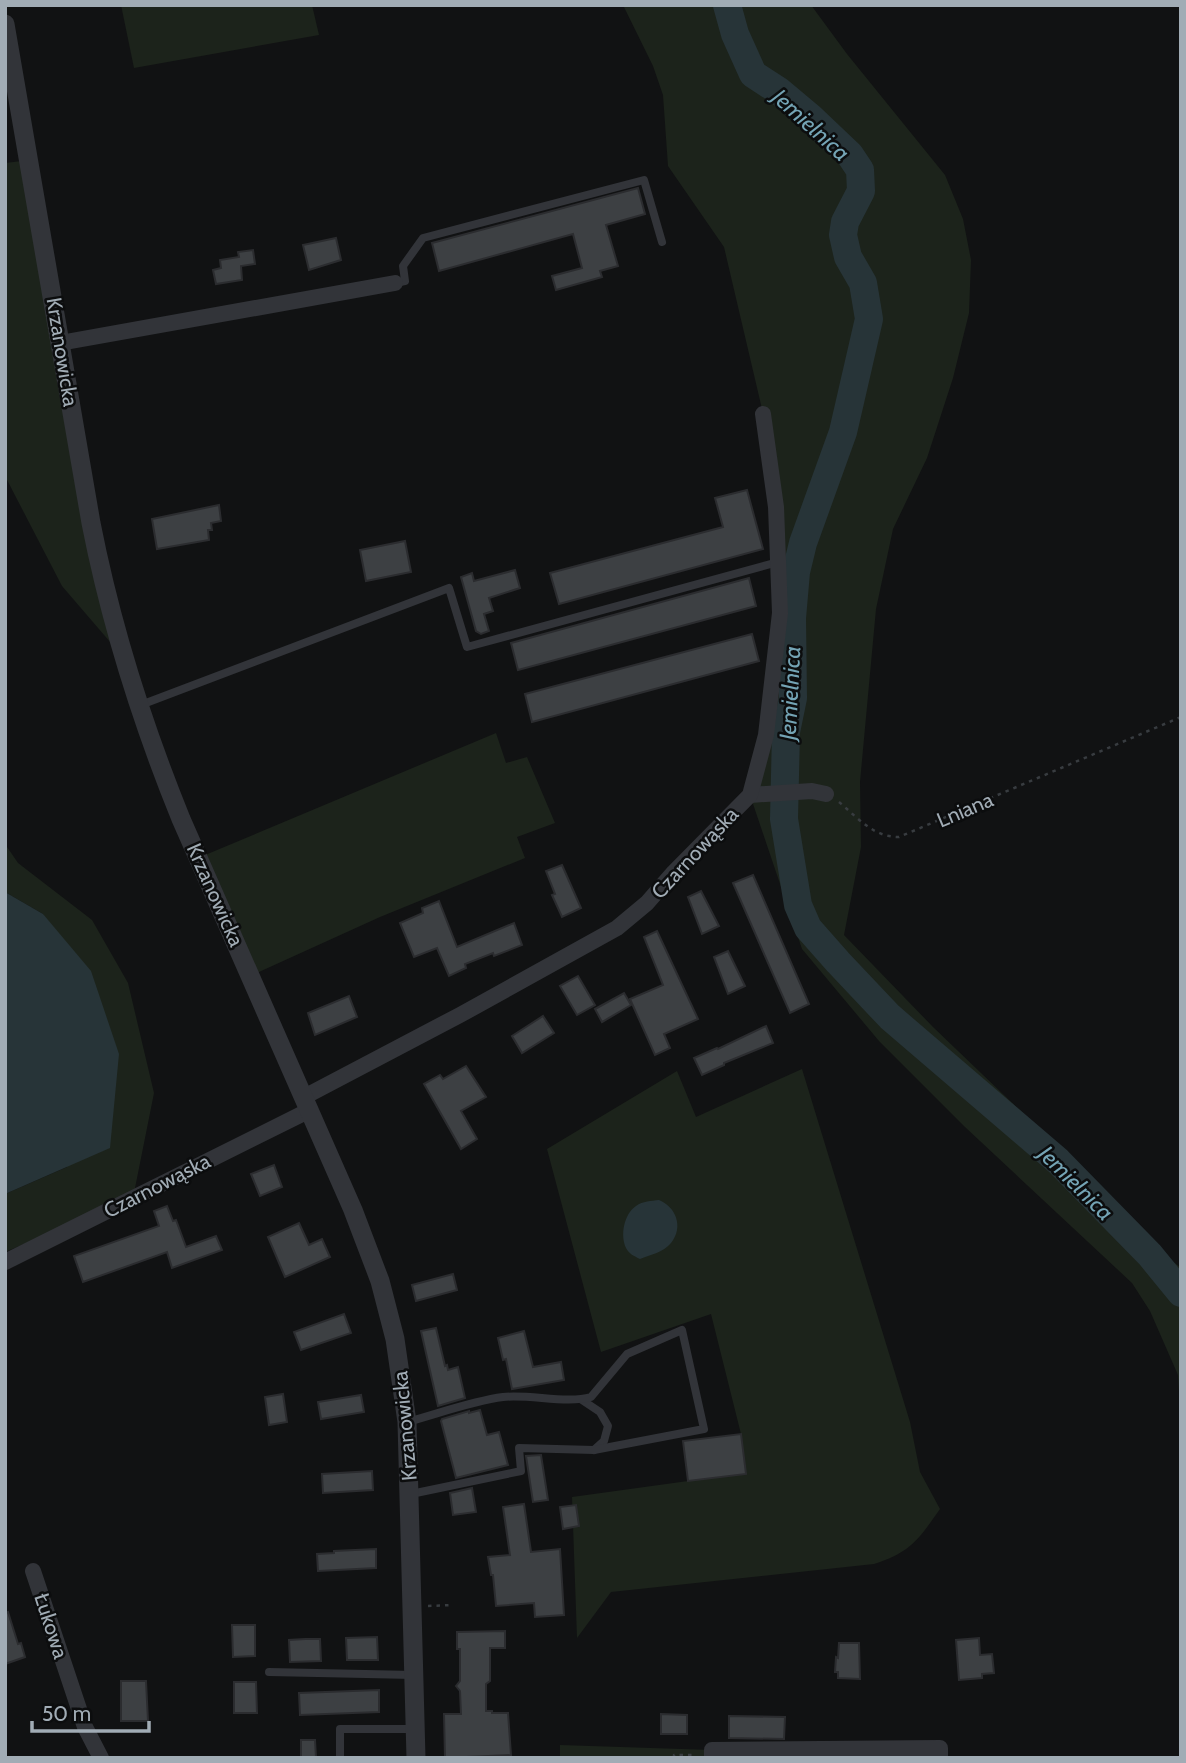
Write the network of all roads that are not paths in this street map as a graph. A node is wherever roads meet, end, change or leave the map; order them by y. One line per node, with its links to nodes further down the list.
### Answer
1 (5, 24): 2 (street, Krzanowicka)
2 (11, 90): 5 (street, Krzanowicka)
3 (662, 242): 4 (lane)
4 (395, 283): 5 (street)
5 (60, 343): 8 (street, Krzanowicka)
6 (763, 414): 7 (street, Czarnowąska)
7 (778, 562): 8 (lane); 10 (street, Czarnowąska)
8 (138, 706): 11 (street, Krzanowicka)
9 (826, 793): 10 (street)
10 (750, 794): 11 (street, Czarnowąska)
11 (307, 1104): 12 (street, Czarnowąska); 14 (street, Krzanowicka)
12 (5, 1262)
13 (582, 1400): 14 (lane); 15 (lane); 15 (lane)
14 (407, 1422): 16 (street, Krzanowicka)
15 (594, 1450): 16 (lane)
16 (410, 1494): 19 (street, Krzanowicka)
17 (33, 1571): 23 (street, Łukowa)
18 (270, 1672): 19 (lane)
19 (414, 1675): 20 (street, Krzanowicka)
20 (415, 1728): 24 (lane); 25 (street, Krzanowicka)
21 (940, 1753): 22 (street)
22 (712, 1754)
23 (102, 1758)
24 (340, 1758)
25 (416, 1758)

